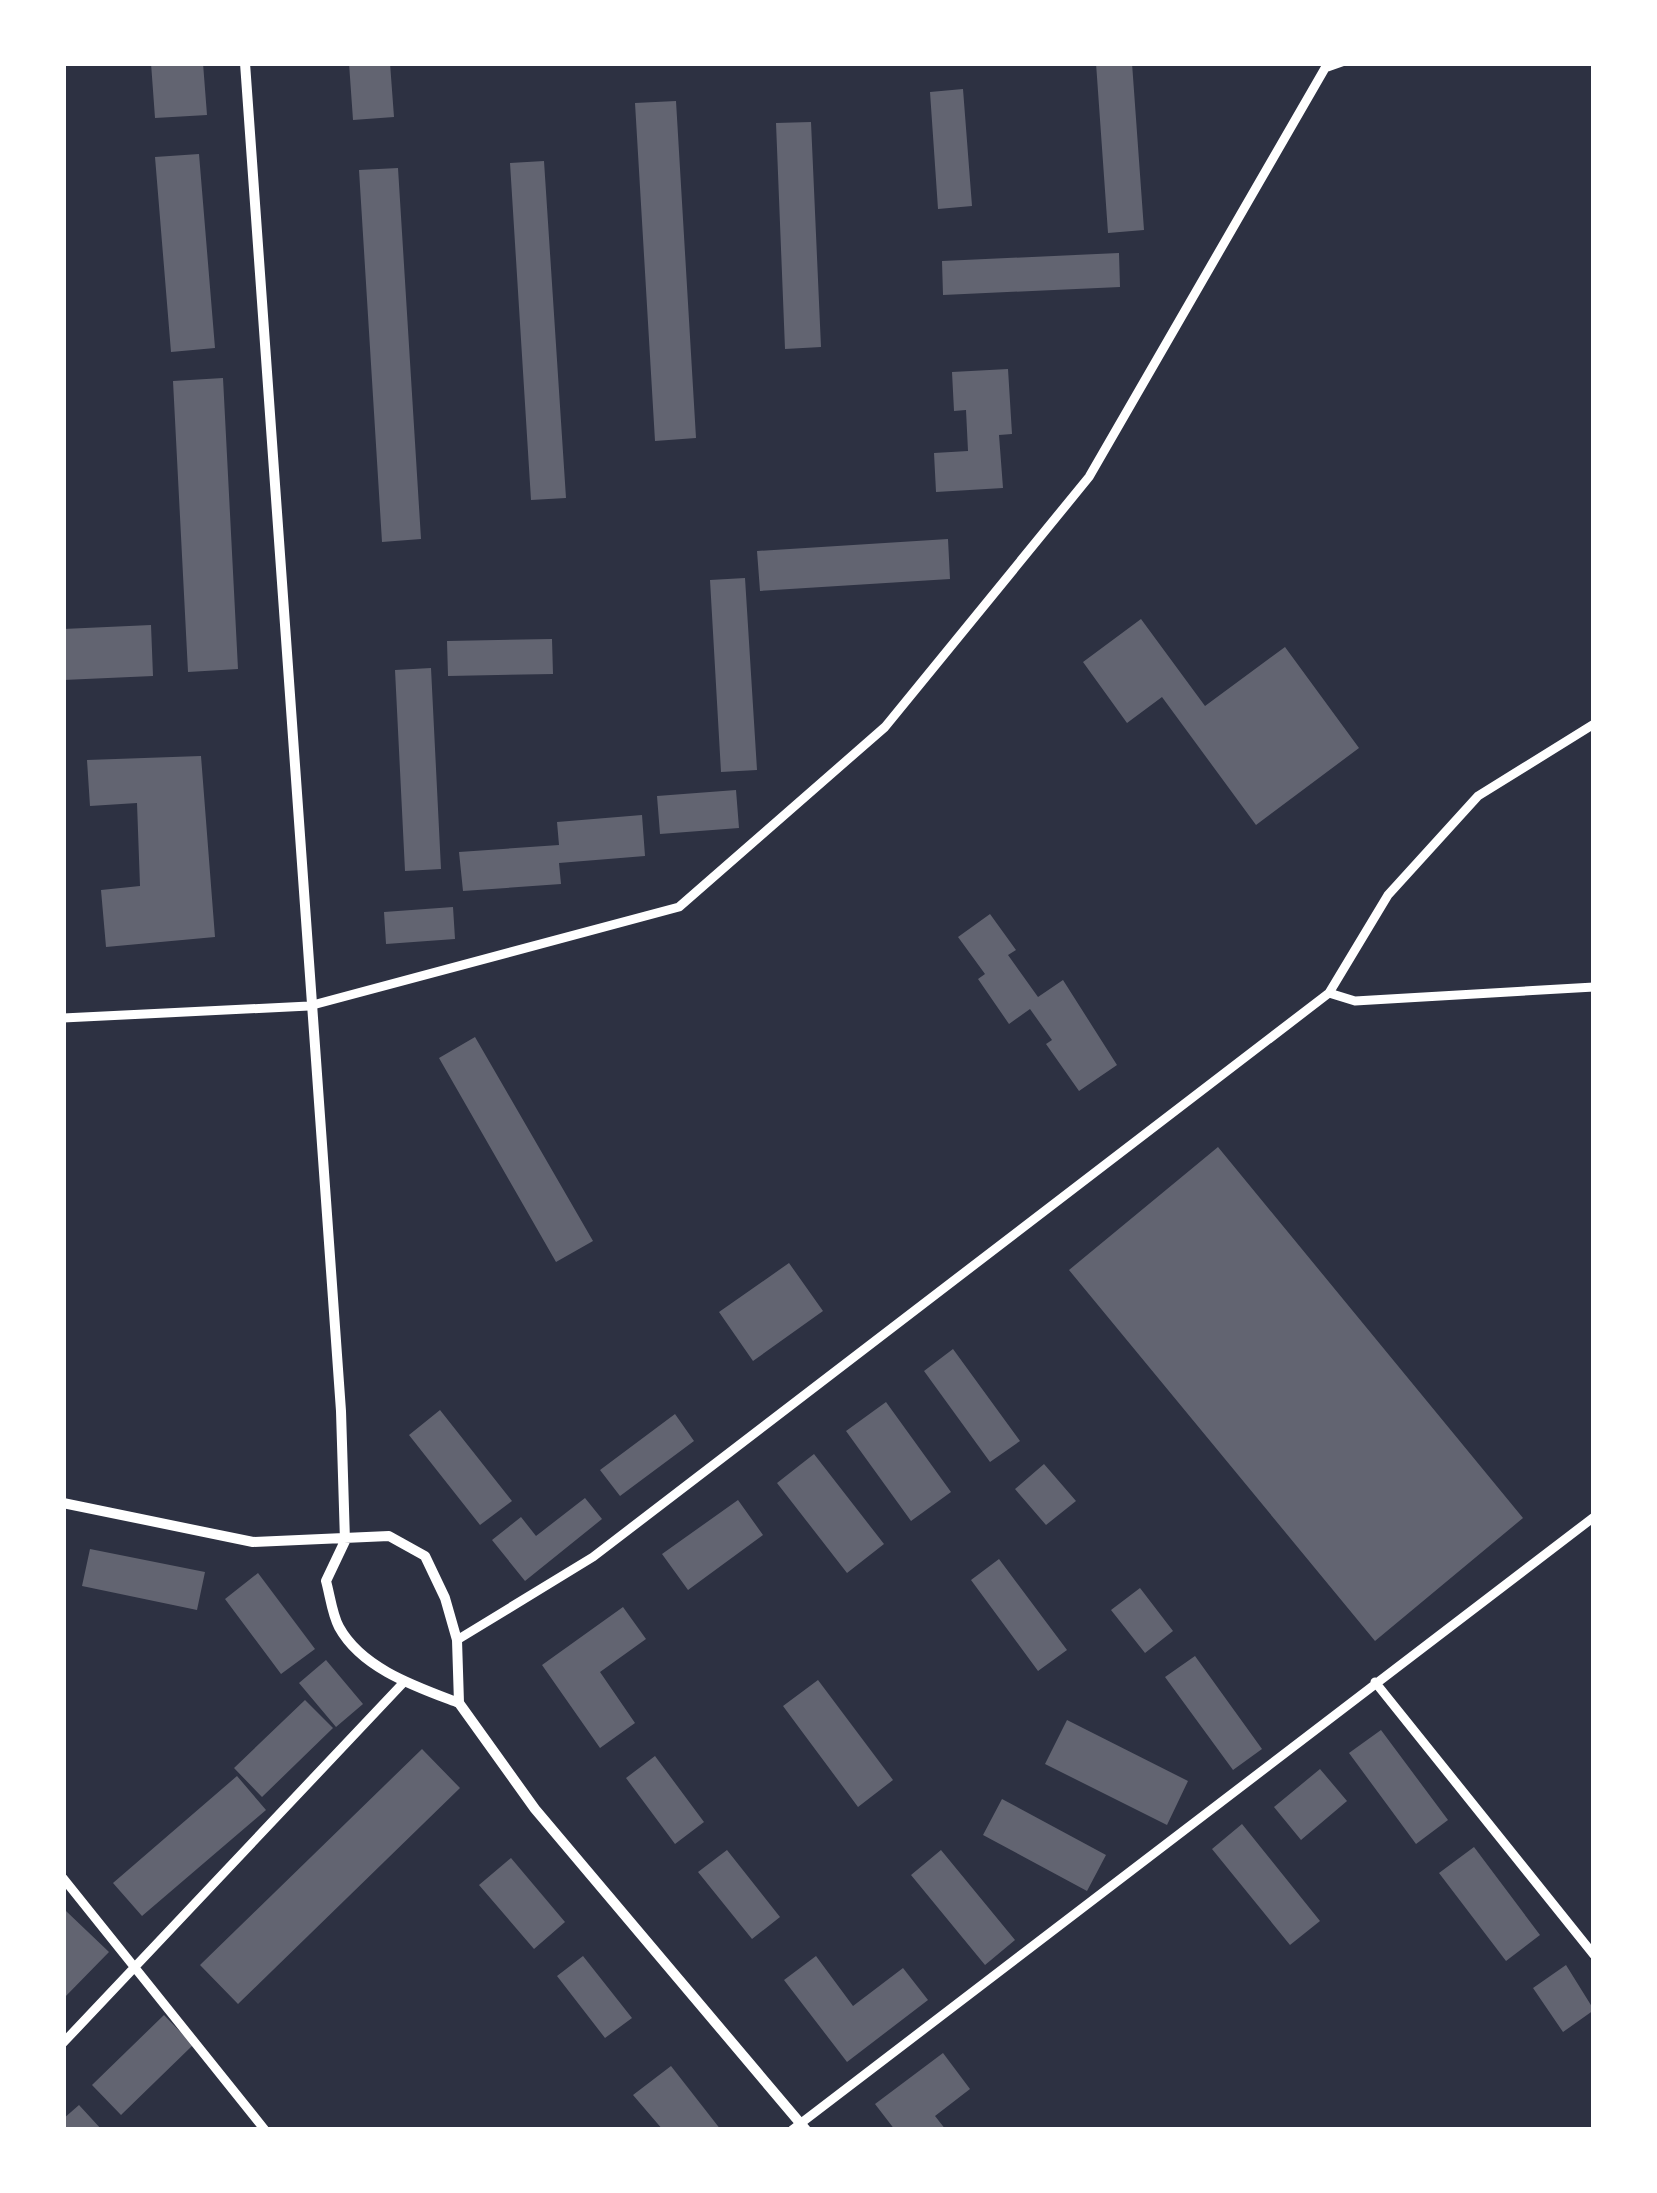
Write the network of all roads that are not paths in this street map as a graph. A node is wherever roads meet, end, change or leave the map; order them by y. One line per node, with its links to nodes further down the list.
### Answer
1 (245, 63): 7 (street)
2 (1346, 63): 3 (lane)
3 (1326, 67): 7 (street)
4 (1594, 724): 6 (street)
5 (1594, 987): 6 (street)
6 (1329, 993): 12 (street)
7 (310, 1006): 8 (street); 11 (street)
8 (63, 1018)
9 (63, 1503): 11 (street)
10 (1594, 1517): 14 (street)
11 (345, 1541): 12 (street); 13 (street)
12 (457, 1640): 15 (street)
13 (404, 1682): 15 (street); 18 (street)
14 (1375, 1682): 17 (street); 20 (street)
15 (459, 1703): 20 (street)
16 (63, 1878): 18 (street)
17 (1594, 1955)
18 (134, 1967): 19 (street); 21 (street)
19 (63, 2043)
20 (800, 2128)
21 (265, 2130)

